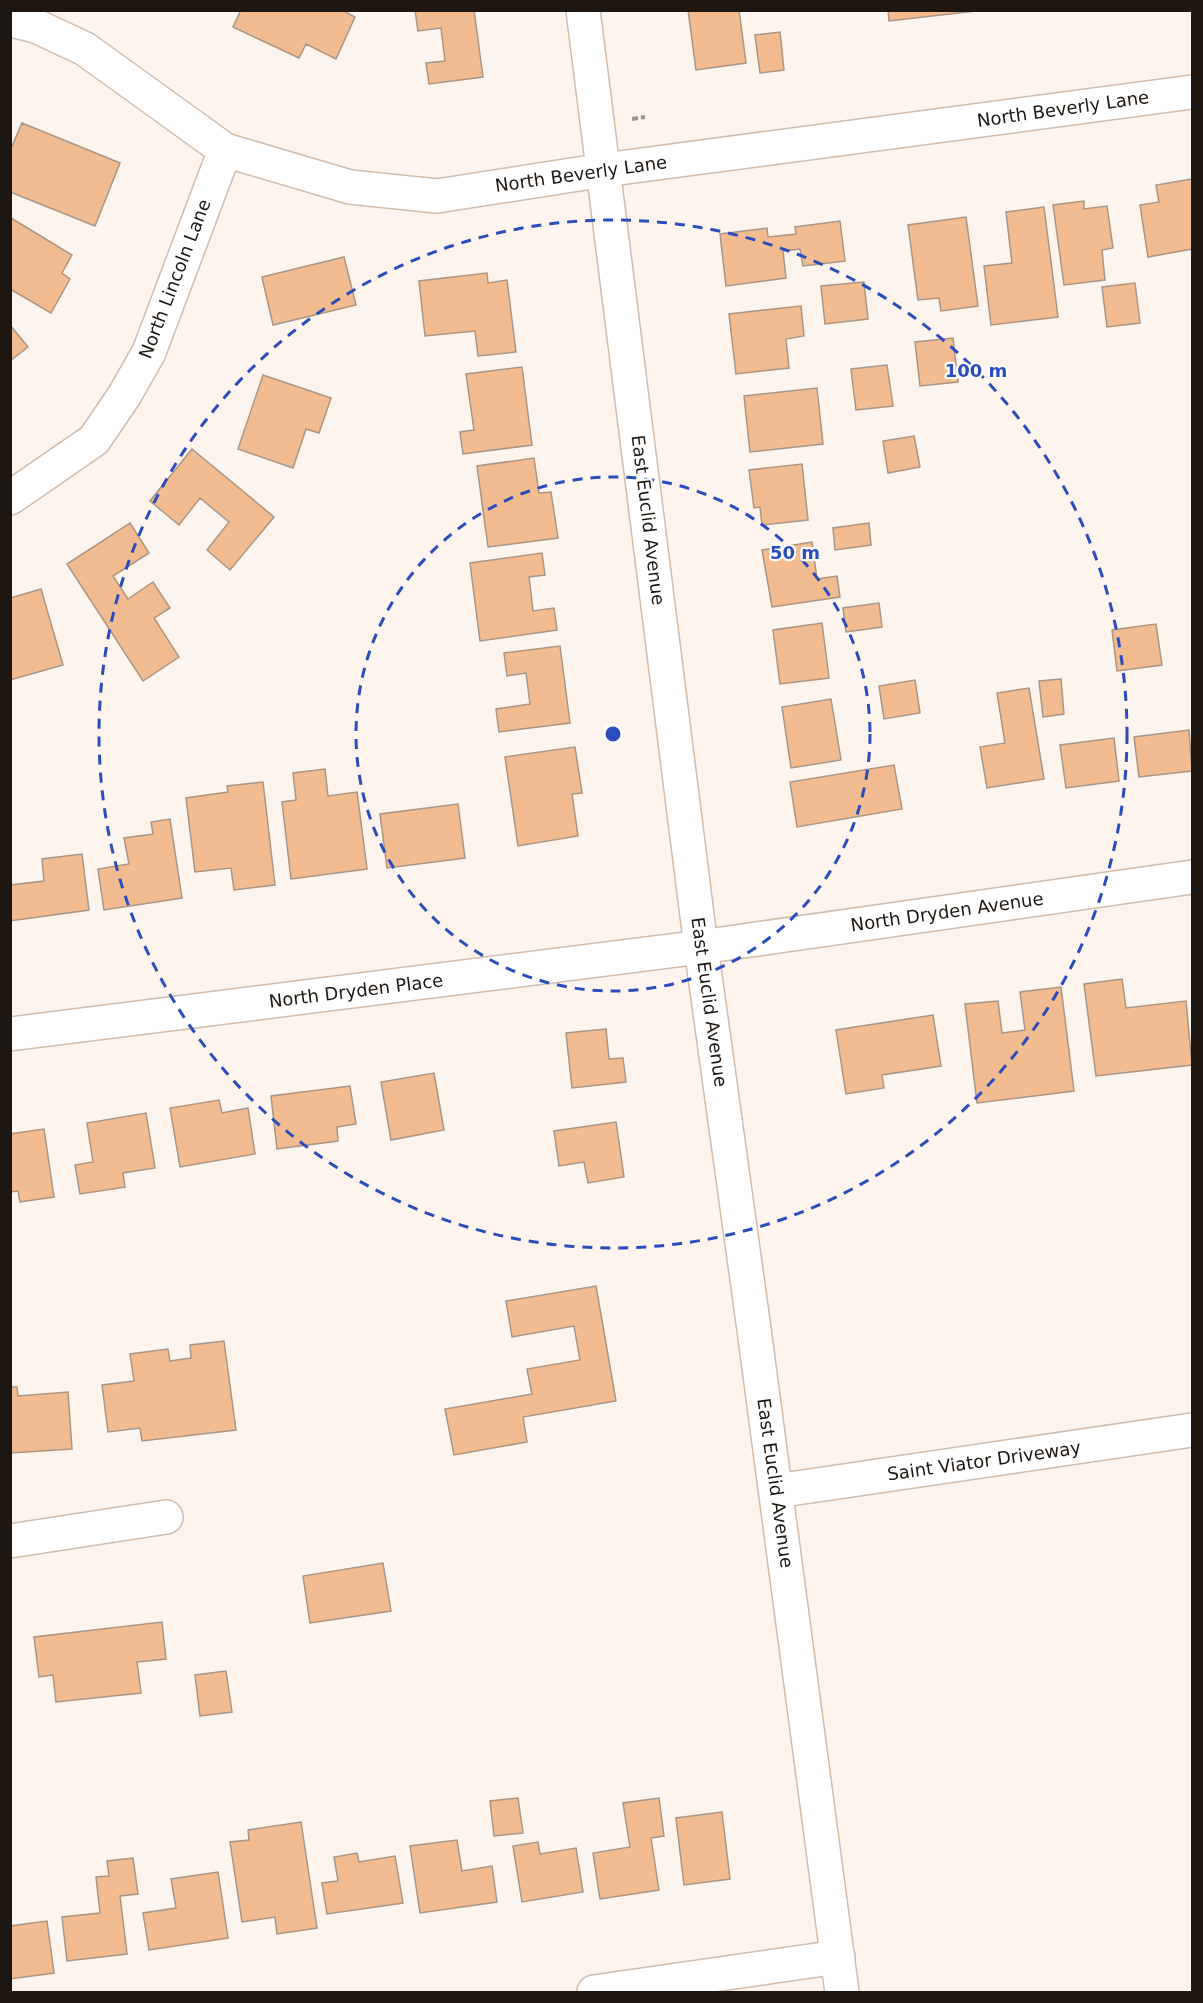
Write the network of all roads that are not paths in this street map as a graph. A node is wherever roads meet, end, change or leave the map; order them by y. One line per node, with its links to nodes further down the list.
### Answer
1 (584, 10): 5 (street, East Euclid Avenue)
2 (10, 20): 4 (street, North Beverly Lane)
3 (1192, 92): 5 (street, North Beverly Lane)
4 (225, 150): 5 (street, North Beverly Lane); 6 (street, North Lincoln Lane)
5 (604, 170): 8 (street, East Euclid Avenue)
6 (10, 498)
7 (1192, 877): 8 (street, North Dryden Avenue)
8 (701, 947): 9 (street, North Dryden Place); 11 (street, East Euclid Avenue)
9 (10, 1034)
10 (1192, 1430): 11 (street, Saint Viator Driveway)
11 (776, 1491): 14 (street, East Euclid Avenue)
12 (166, 1517): 13 (street)
13 (10, 1541)
14 (838, 1957): 15 (street); 16 (street, East Euclid Avenue)
15 (594, 1992)
16 (842, 1992)

